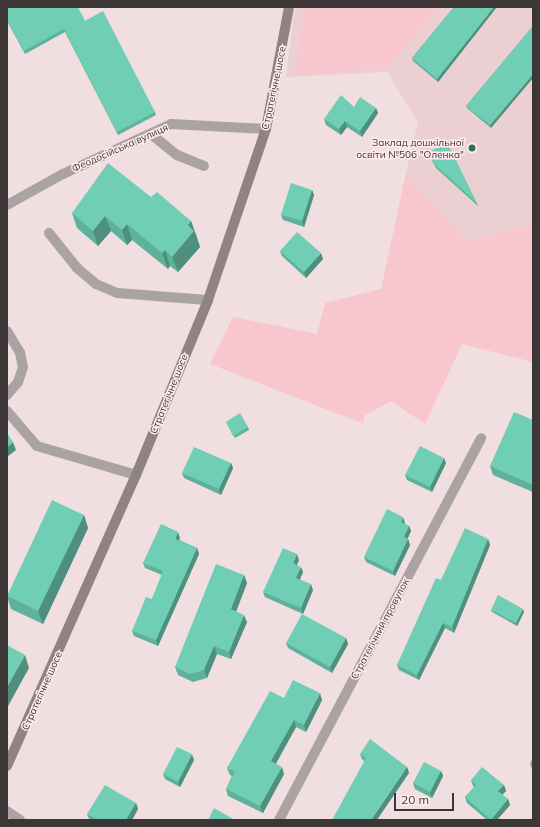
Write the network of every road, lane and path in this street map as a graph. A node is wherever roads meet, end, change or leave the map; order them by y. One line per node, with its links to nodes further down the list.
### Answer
1 (289, 7): 2 (street, Стратегічне шосе)
2 (266, 129): 3 (street, Феодосійська вулиця); 7 (street, Стратегічне шосе)
3 (152, 134): 4 (street); 5 (street, Феодосійська вулиця)
4 (204, 166)
5 (7, 205)
6 (49, 233): 7 (street)
7 (208, 300): 12 (street, Стратегічне шосе)
8 (7, 331): 9 (street)
9 (7, 395)
10 (7, 411): 12 (street)
11 (481, 438): 16 (street, Стратегічний провулок)
12 (136, 475): 13 (street, Стратегічне шосе)
13 (7, 766)
14 (7, 811): 15 (street)
15 (20, 820)
16 (279, 820)

